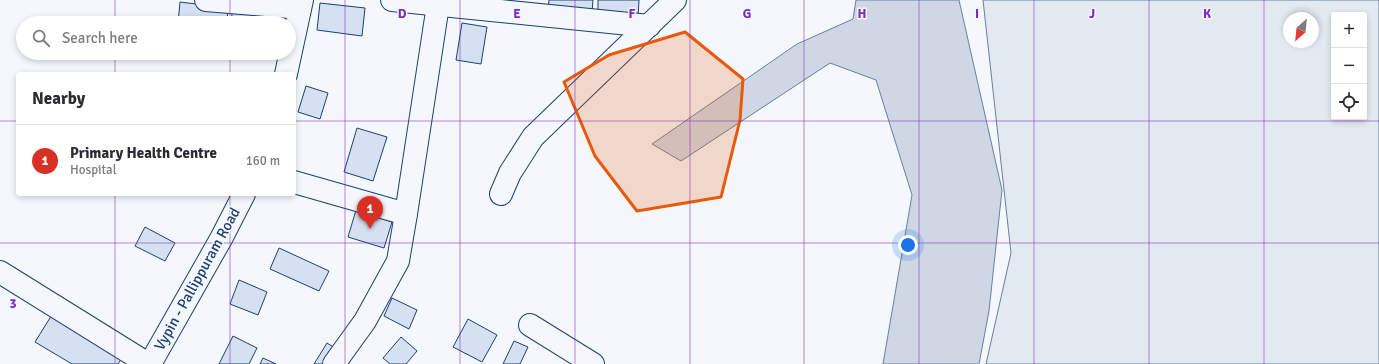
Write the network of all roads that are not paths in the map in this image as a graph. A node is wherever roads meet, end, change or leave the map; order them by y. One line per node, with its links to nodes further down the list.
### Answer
1 (206, 0): 4 (street)
2 (392, 0): 5 (street)
3 (675, 0): 7 (street)
4 (301, 4): 8 (street)
5 (438, 5): 6 (street); 14 (street)
6 (542, 7): 7 (street)
7 (649, 26): 12 (street)
8 (296, 27)
9 (289, 60): 10 (street)
10 (286, 72)
11 (296, 183): 14 (street)
12 (501, 194)
13 (243, 196): 17 (street, Vypin - Pallippuram Road)
14 (406, 214): 18 (street)
15 (0, 272): 17 (street)
16 (530, 325): 19 (street)
17 (149, 364)
18 (334, 364)
19 (593, 364)

